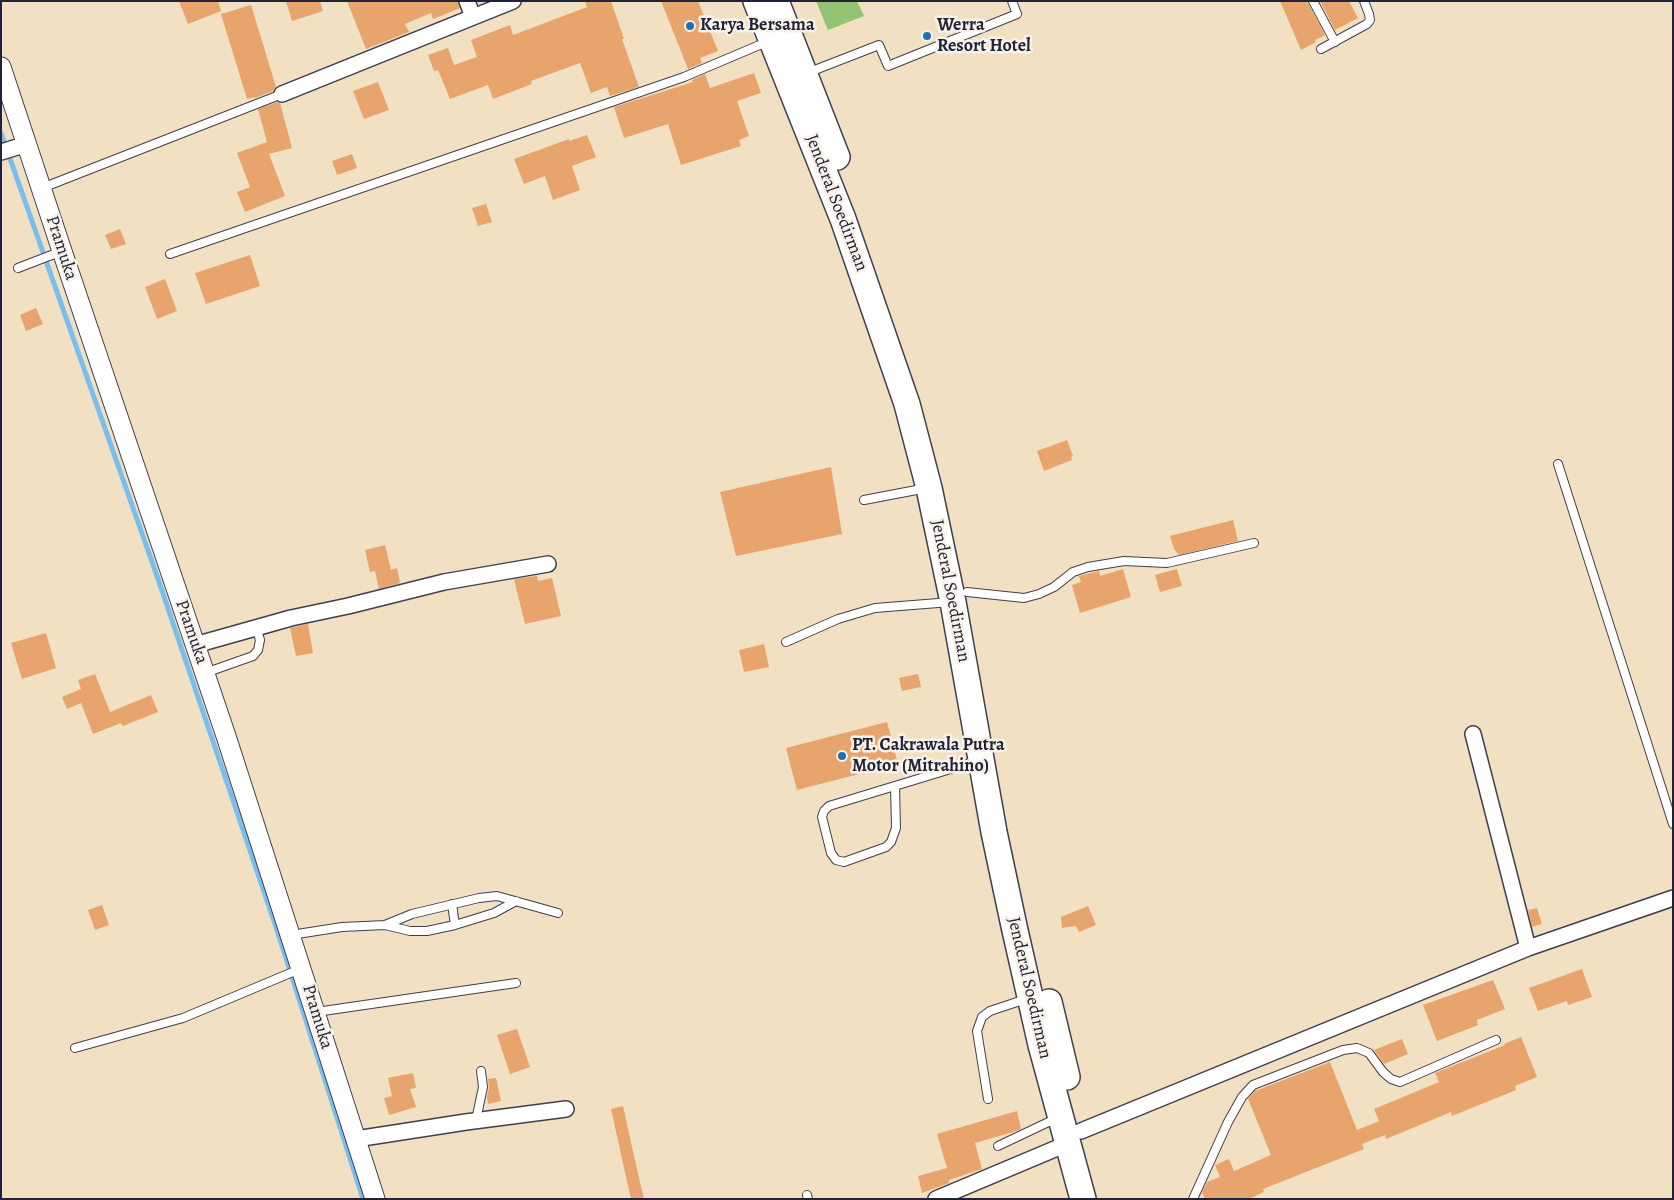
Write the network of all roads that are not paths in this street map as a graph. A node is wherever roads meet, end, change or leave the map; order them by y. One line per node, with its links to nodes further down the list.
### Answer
1 (467, 1): 8 (street)
2 (513, 1): 8 (street)
3 (756, 1): 9 (highway, Jenderal Soedirman)
4 (776, 1): 13 (highway, Jenderal Soedirman)
5 (1012, 1): 13 (lane)
6 (1313, 1): 10 (lane)
7 (1364, 1): 10 (lane)
8 (473, 17): 14 (street)
9 (771, 40): 19 (lane); 22 (highway, Jenderal Soedirman)
10 (1335, 42): 11 (lane)
11 (1321, 49)
12 (1, 67): 15 (street, Pramuka)
13 (805, 74): 26 (highway, Jenderal Soedirman)
14 (282, 94): 17 (lane)
15 (23, 145): 16 (street); 17 (street, Pramuka)
16 (1, 152)
17 (42, 189): 18 (street, Pramuka)
18 (56, 254): 20 (lane); 29 (street, Pramuka)
19 (170, 254)
20 (18, 268)
21 (1558, 464): 34 (lane)
22 (929, 488): 23 (lane); 26 (highway, Jenderal Soedirman)
23 (864, 500)
24 (1254, 543): 26 (lane)
25 (548, 564): 27 (street)
26 (960, 597): 28 (lane); 32 (highway, Jenderal Soedirman); 54 (highway, Jenderal Soedirman)
27 (256, 626): 29 (street); 30 (lane)
28 (786, 642)
29 (195, 645): 30 (street, Pramuka)
30 (205, 673): 41 (street, Pramuka)
31 (1473, 734): 42 (street)
32 (981, 760): 33 (lane); 45 (highway, Jenderal Soedirman)
33 (895, 786): 33 (lane)
34 (1673, 824)
35 (1673, 898): 42 (street)
36 (516, 901): 37 (lane); 38 (lane); 40 (lane)
37 (452, 904): 39 (lane); 40 (lane)
38 (558, 913)
39 (385, 925): 40 (lane); 41 (lane)
40 (455, 925)
41 (291, 935): 43 (street, Pramuka)
42 (1528, 948): 54 (street)
43 (302, 968): 46 (street, Pramuka); 48 (lane)
44 (516, 983): 46 (lane)
45 (1030, 997): 50 (lane); 52 (highway, Jenderal Soedirman)
46 (316, 1012): 55 (street, Pramuka)
47 (1496, 1040): 61 (lane)
48 (75, 1048)
49 (481, 1071): 53 (lane)
50 (988, 1099)
51 (566, 1109): 53 (street)
52 (1061, 1116): 54 (highway, Jenderal Soedirman); 56 (lane)
53 (476, 1120): 55 (street)
54 (1075, 1137): 58 (street); 59 (highway, Jenderal Soedirman); 60 (highway, Jenderal Soedirman)
55 (356, 1139): 57 (street, Pramuka)
56 (998, 1146)
57 (375, 1199)
58 (936, 1199)
59 (1082, 1199)
60 (1098, 1199)
61 (1193, 1199)

